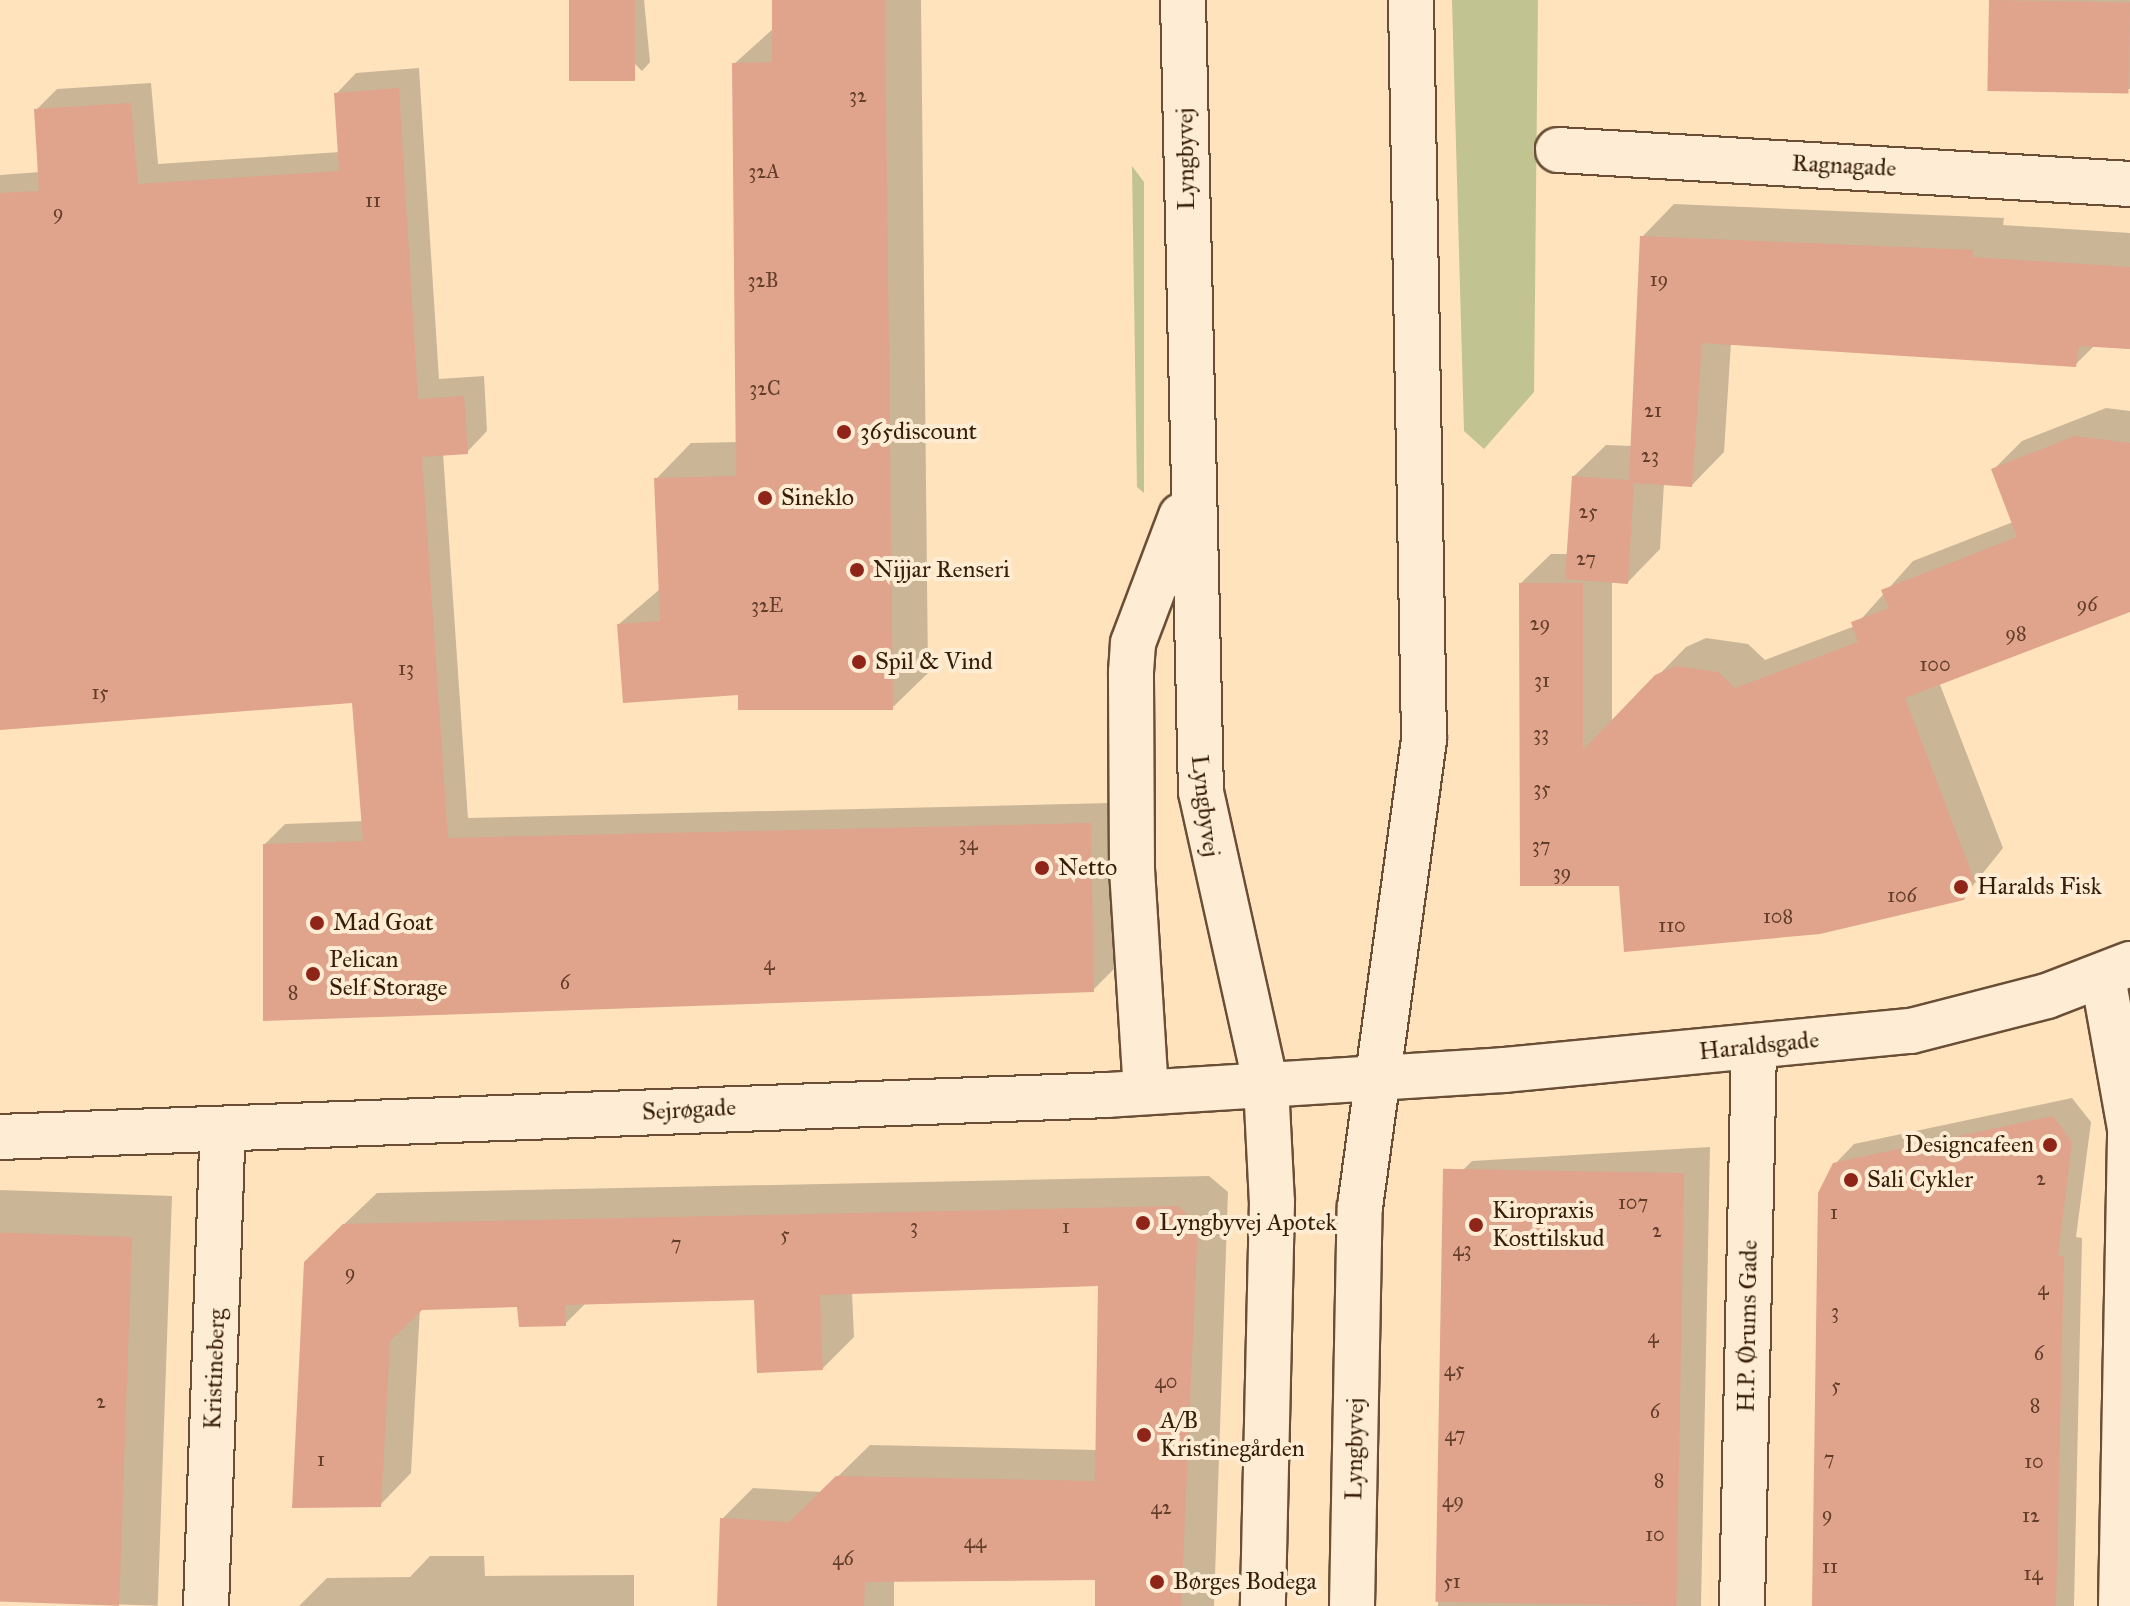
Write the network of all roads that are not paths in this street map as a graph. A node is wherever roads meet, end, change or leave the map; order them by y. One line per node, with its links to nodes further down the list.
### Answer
1 (1183, 0): 5 (street, Lyngbyvej)
2 (1411, 0): 8 (street, Lyngbyvej)
3 (1558, 150): 4 (street, Ragnagade)
4 (2130, 184)
5 (1190, 492): 9 (street, Lyngbyvej); 10 (street)
6 (2117, 970): 7 (street, Haraldsgade); 12 (street)
7 (1754, 1046): 8 (street, Haraldsgade); 17 (street, H.P. Ørums Gade)
8 (1378, 1078): 9 (street, Sejrøgade); 16 (street, Lyngbyvej)
9 (1266, 1085): 10 (street, Sejrøgade); 15 (street, Lyngbyvej)
10 (1146, 1092): 11 (street, Sejrøgade)
11 (223, 1131): 13 (street, Sejrøgade); 14 (street, Kristineberg)
12 (2130, 1131): 18 (street)
13 (0, 1137)
14 (206, 1606)
15 (1263, 1606)
16 (1352, 1606)
17 (1742, 1606)
18 (2121, 1606)

